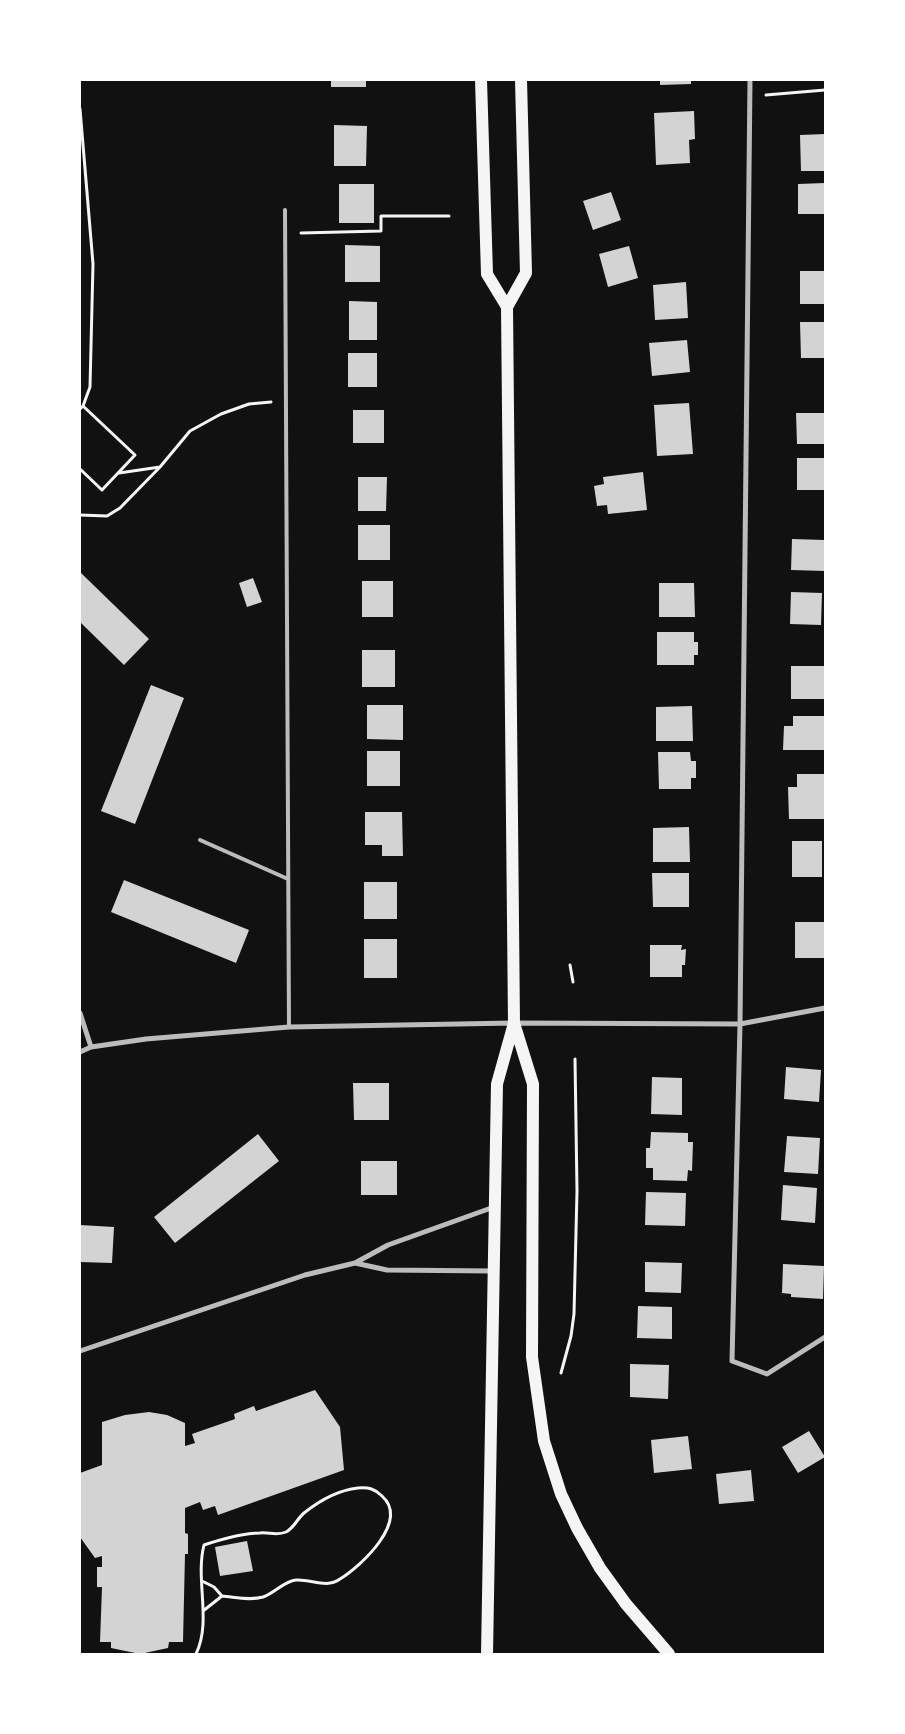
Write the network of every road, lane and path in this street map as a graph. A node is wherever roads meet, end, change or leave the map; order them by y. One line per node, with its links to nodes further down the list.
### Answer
1 (480, 80): 10 (main road)
2 (521, 80): 10 (main road)
3 (750, 80): 5 (street)
4 (825, 90): 5 (path)
5 (749, 97): 24 (street)
6 (80, 109): 12 (path)
7 (285, 210): 9 (lane)
8 (449, 216): 9 (path)
9 (286, 233): 11 (lane)
10 (507, 307): 23 (main road)
11 (286, 400): 13 (path); 18 (lane)
12 (81, 408): 15 (path)
13 (160, 467): 15 (path); 16 (path)
14 (80, 469): 15 (path)
15 (119, 473)
16 (80, 515)
17 (200, 840): 18 (lane)
18 (288, 879): 25 (lane)
19 (570, 965): 20 (path)
20 (573, 982)
21 (825, 1008): 24 (street)
22 (80, 1013): 26 (street)
23 (514, 1023): 24 (street); 25 (street); 29 (main road); 40 (main road)
24 (740, 1024): 32 (street)
25 (290, 1027): 26 (street)
26 (91, 1047): 27 (street)
27 (80, 1052)
28 (574, 1059): 34 (path)
29 (495, 1207): 30 (street); 31 (main road)
30 (355, 1263): 31 (street); 33 (street)
31 (494, 1271): 39 (main road)
32 (825, 1337)
33 (80, 1351)
34 (561, 1373)
35 (202, 1581): 36 (path); 36 (path); 37 (path)
36 (222, 1596): 37 (path)
37 (203, 1611): 38 (path)
38 (196, 1654)
39 (487, 1654)
40 (669, 1654)

